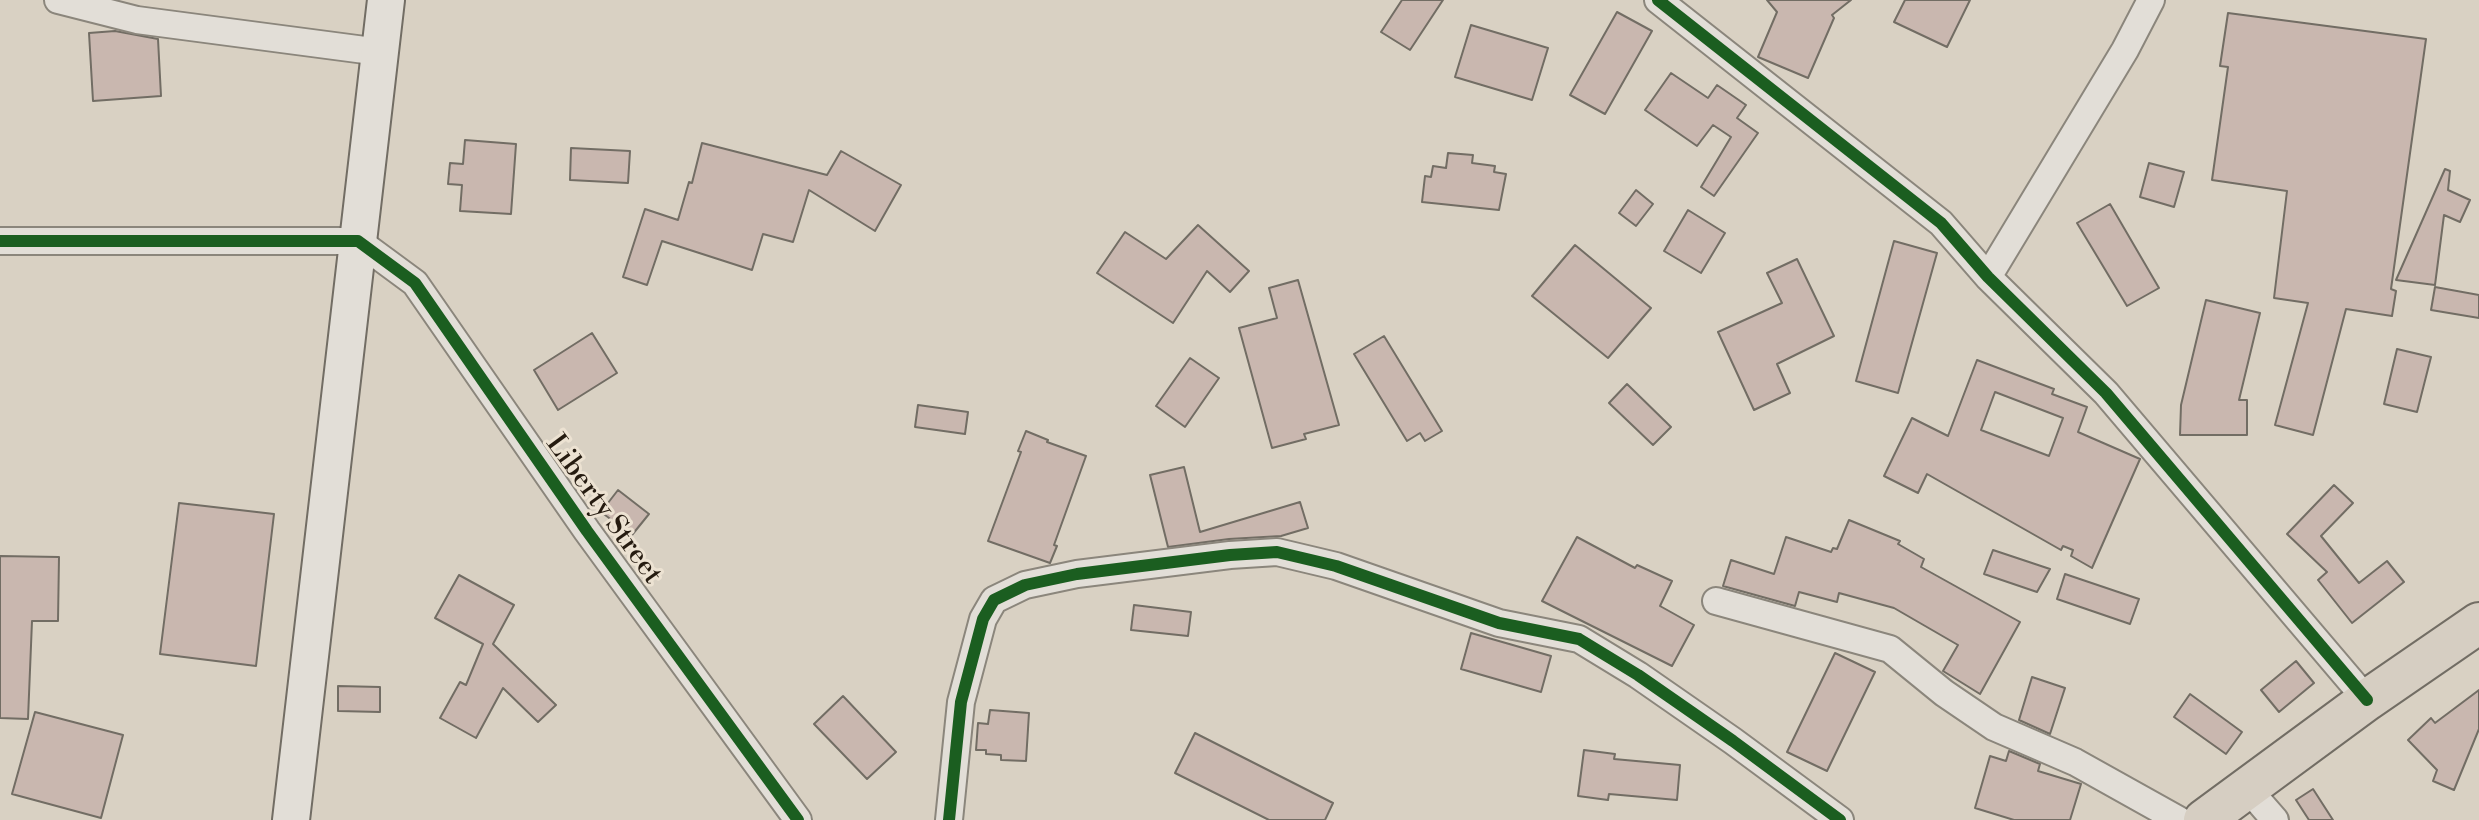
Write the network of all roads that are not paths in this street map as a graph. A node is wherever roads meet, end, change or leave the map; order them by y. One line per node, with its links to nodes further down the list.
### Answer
1 (58, 0): 5 (street)
2 (386, 0): 5 (main road)
3 (1658, 0): 8 (street)
4 (2151, 0): 8 (street)
5 (380, 52): 7 (main road)
6 (0, 241): 7 (street)
7 (358, 241): 13 (main road); 14 (street, Liberty Street)
8 (1988, 277): 11 (street)
9 (1716, 601): 17 (street)
10 (2479, 623): 11 (main road)
11 (2367, 700): 12 (main road)
12 (2248, 789): 18 (main road); 19 (street)
13 (291, 820)
14 (798, 820)
15 (949, 820): 16 (street)
16 (1840, 820)
17 (2179, 820)
18 (2204, 820)
19 (2275, 820)

